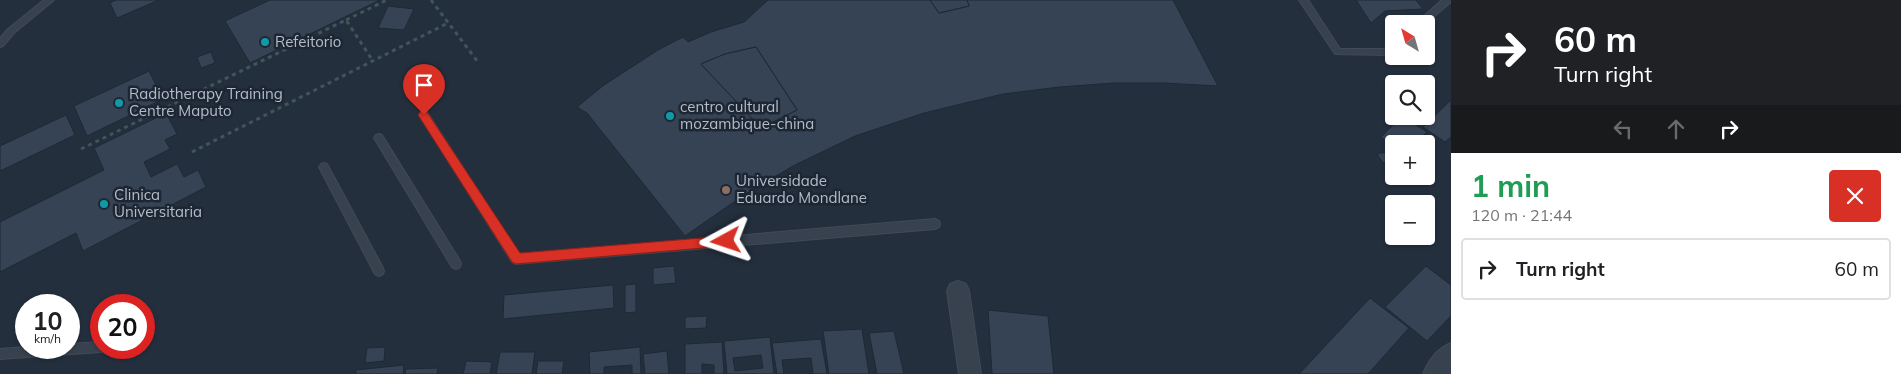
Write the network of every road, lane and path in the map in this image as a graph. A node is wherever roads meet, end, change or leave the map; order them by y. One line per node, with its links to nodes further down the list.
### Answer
1 (50, 0): 9 (lane)
2 (387, 0): 7 (path)
3 (431, 0): 8 (path)
4 (1303, 0): 10 (lane)
5 (1448, 0): 6 (lane)
6 (1430, 15)
7 (346, 20): 11 (path); 15 (path)
8 (448, 23): 11 (path); 12 (path)
9 (0, 44)
10 (1385, 52)
11 (373, 61): 16 (path)
12 (478, 62)
13 (424, 115): 18 (lane)
14 (379, 138): 19 (lane)
15 (81, 149)
16 (192, 152)
17 (324, 168): 20 (lane)
18 (936, 224)
19 (456, 264)
20 (379, 271)
21 (958, 291): 25 (street)
22 (90, 348): 23 (lane)
23 (0, 354)
24 (1451, 354): 26 (street)
25 (970, 374)
26 (1434, 374)

